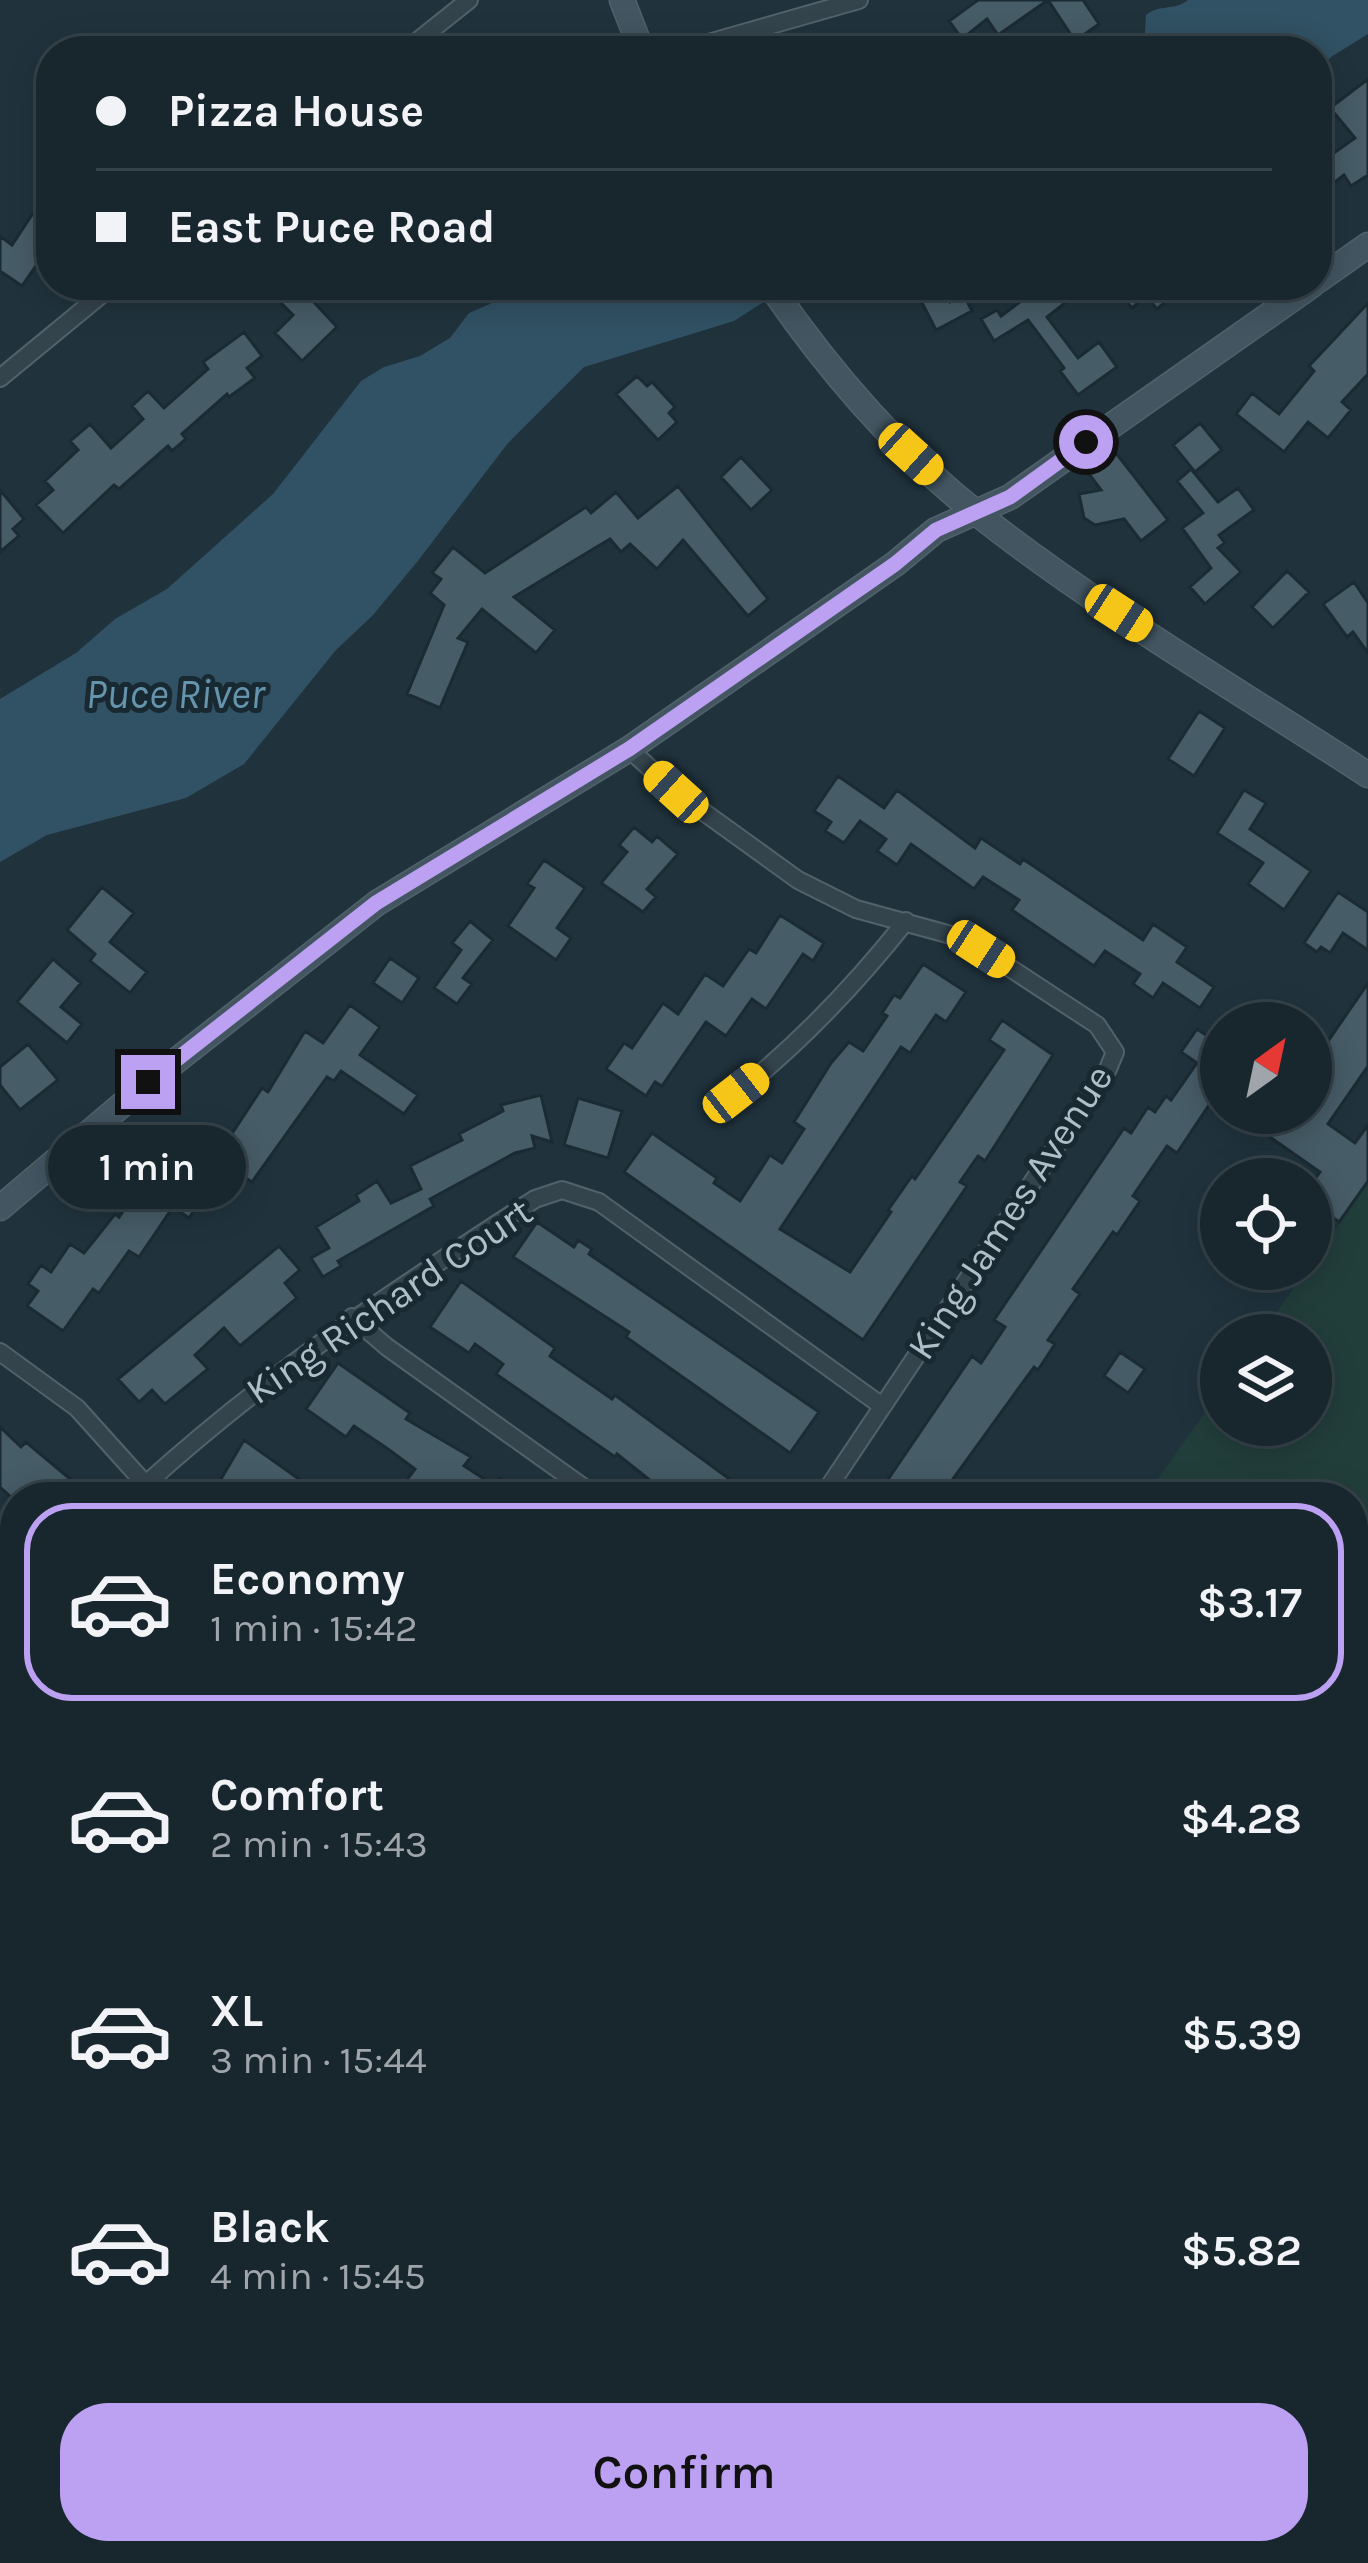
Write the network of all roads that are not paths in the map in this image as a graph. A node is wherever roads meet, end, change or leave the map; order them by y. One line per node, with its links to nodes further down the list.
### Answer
1 (469, 0): 4 (street)
2 (622, 0): 5 (main road)
3 (859, 0): 6 (street)
4 (423, 36)
5 (637, 36)
6 (733, 36)
7 (1364, 255): 8 (main road)
8 (1332, 273)
9 (95, 300): 12 (street)
10 (780, 300): 13 (main road)
11 (1290, 300): 13 (main road)
12 (0, 378)
13 (977, 513): 14 (main road); 15 (main road)
14 (629, 749): 16 (street, King James Avenue); 18 (main road)
15 (1368, 775)
16 (906, 921): 17 (street); 21 (street, King James Avenue)
17 (736, 1093)
18 (0, 1208)
19 (352, 1317): 21 (street, King Richard Court); 23 (street, King Richard Court); 24 (street)
20 (0, 1352): 22 (street)
21 (882, 1406): 25 (street, King James Avenue)
22 (143, 1482)
23 (160, 1482)
24 (576, 1482)
25 (831, 1482)

